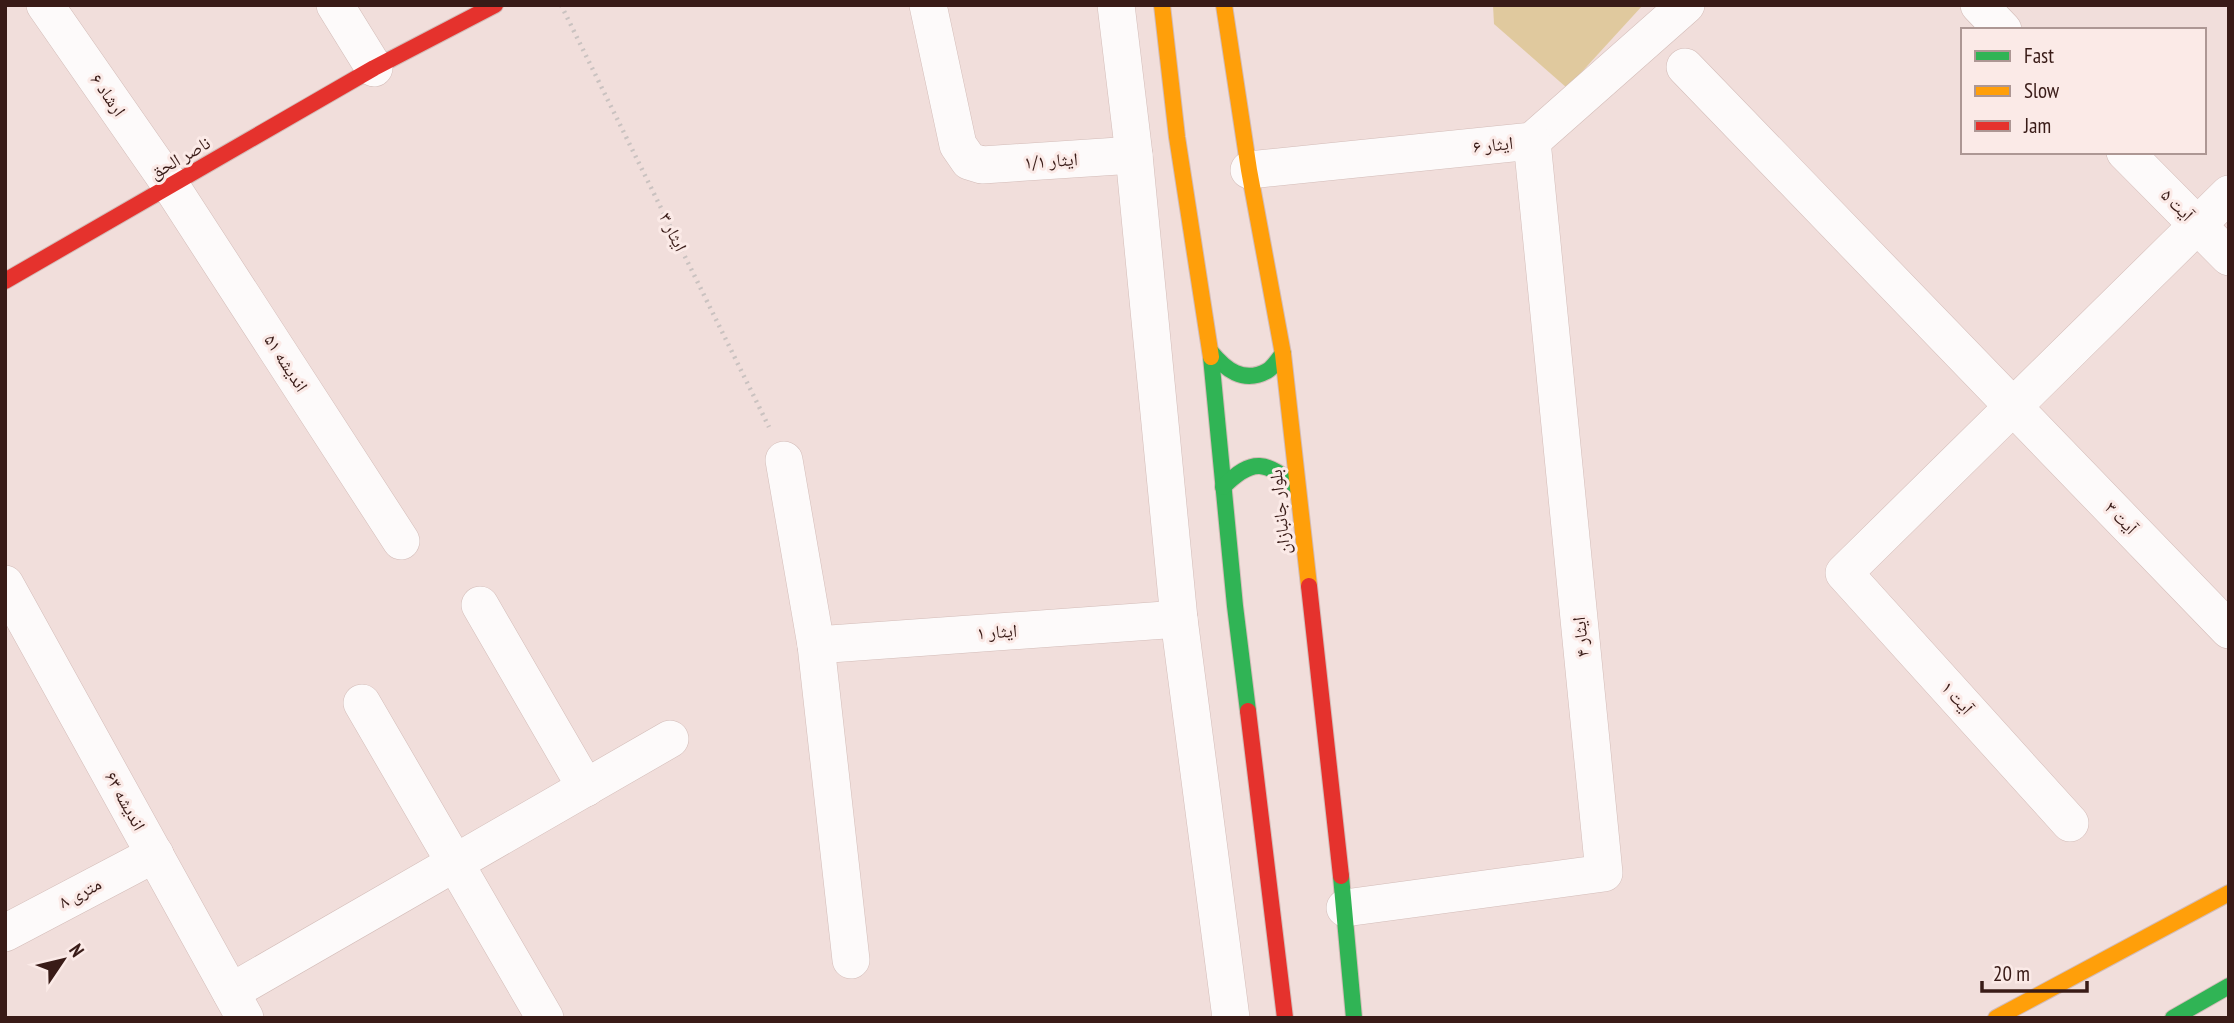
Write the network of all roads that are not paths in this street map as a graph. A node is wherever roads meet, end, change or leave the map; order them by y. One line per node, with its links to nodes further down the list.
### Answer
1 (45, 5): 17 (street, ارشاد ۶)
2 (335, 5): 12 (street)
3 (495, 5): 12 (main road, ناصر الحق)
4 (928, 5): 15 (street, ایثار ۱/۱)
5 (1116, 5): 15 (street)
6 (1162, 5): 22 (main road)
7 (1224, 5): 16 (main road, بلوار جانبازان)
8 (1686, 5): 13 (street, ایثار ۶)
9 (1979, 5): 10 (street)
10 (2001, 28)
11 (1685, 67): 24 (street, آیت ۳)
12 (374, 68): 17 (main road, ناصر الحق)
13 (1532, 141): 16 (street, ایثار ۶); 41 (street, ایثار ۴)
14 (2127, 154): 19 (street, آیت ۵)
15 (1134, 155): 31 (street)
16 (1249, 170): 23 (main road, بلوار جانبازان)
17 (171, 186): 21 (main road, ناصر الحق); 28 (street, اندیشه ۵۱)
18 (2229, 194): 19 (street)
19 (2197, 225): 20 (street, آیت ۵); 24 (street)
20 (2229, 257)
21 (5, 281)
22 (1211, 352): 23 (main road); 26 (main road)
23 (1283, 354): 27 (main road, بلوار جانبازان)
24 (2013, 406): 32 (street, آیت ۳); 37 (street, آیت ۱)
25 (784, 460): 33 (street)
26 (1223, 487): 27 (main road); 48 (main road)
27 (1297, 487): 41 (main road, بلوار جانبازان)
28 (401, 541)
29 (5, 584): 38 (street, اندیشه ۶۳)
30 (480, 606): 36 (street)
31 (1179, 618): 33 (street, ایثار ۱); 47 (street)
32 (2229, 630)
33 (816, 645): 43 (street)
34 (362, 703): 39 (street)
35 (670, 739): 36 (street)
36 (586, 788): 39 (street)
37 (2070, 823)
38 (155, 854): 42 (street, ۸ متری); 45 (street, اندیشه ۶۳)
39 (455, 863): 45 (street); 46 (street)
40 (2229, 893): 50 (main road)
41 (1345, 908): 49 (main road, بلوار جانبازان)
42 (5, 933)
43 (850, 960)
44 (2229, 986): 51 (main road)
45 (238, 1005)
46 (545, 1018)
47 (1231, 1018)
48 (1284, 1018)
49 (1354, 1018)
50 (1996, 1018)
51 (2173, 1018)

